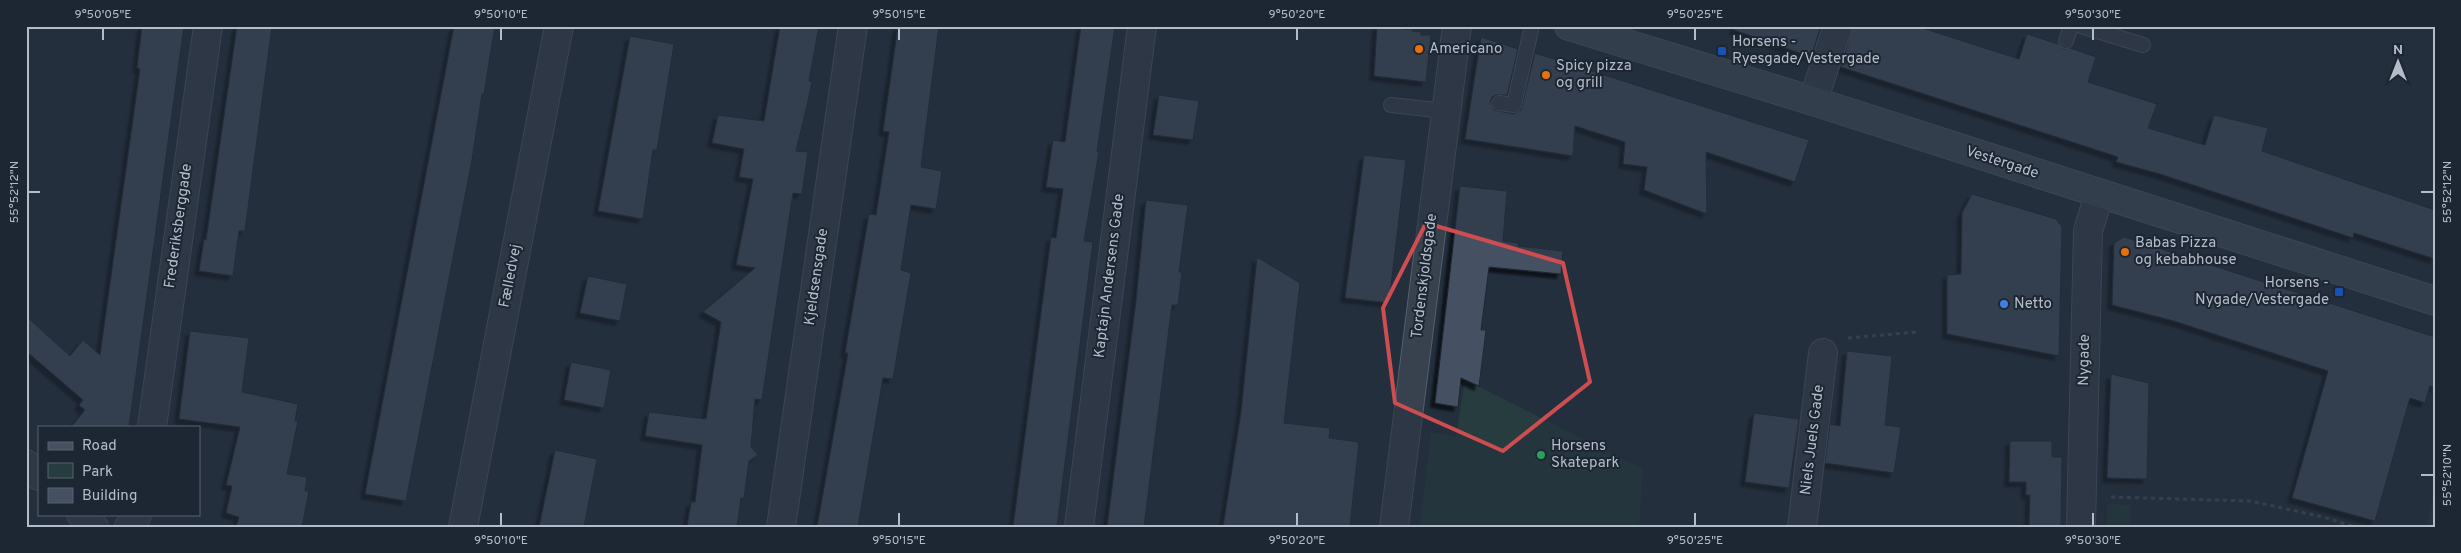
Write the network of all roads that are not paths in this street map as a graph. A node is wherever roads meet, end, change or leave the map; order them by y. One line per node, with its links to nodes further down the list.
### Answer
1 (208, 26): 20 (street, Frederiksberggade)
2 (558, 26): 27 (street, Fælledvej)
3 (853, 26): 28 (street, Kjeldsensgade)
4 (1142, 26): 29 (street, Kaptajn Andersens Gade)
5 (1458, 26): 16 (street, Tordenskjoldsgade)
6 (1532, 26): 14 (lane)
7 (1569, 26): 13 (main road, Vestergade)
8 (1838, 26): 13 (street)
9 (2071, 26): 11 (lane)
10 (2081, 26): 12 (lane)
11 (2066, 41)
12 (2143, 45)
13 (1813, 101): 17 (main road, Vestergade)
14 (1499, 103)
15 (1391, 105): 16 (lane)
16 (1445, 112): 30 (street, Tordenskjoldsgade)
17 (2099, 195): 18 (main road, Vestergade); 32 (street, Nygade)
18 (2435, 301)
19 (1823, 353): 31 (street, Niels Juels Gade)
20 (152, 426)
21 (26, 464): 22 (street)
22 (38, 475)
23 (83, 516): 25 (street)
24 (136, 516): 26 (street)
25 (94, 527)
26 (129, 527)
27 (463, 527)
28 (780, 527)
29 (1079, 527)
30 (1394, 527)
31 (1802, 527)
32 (2081, 527)

